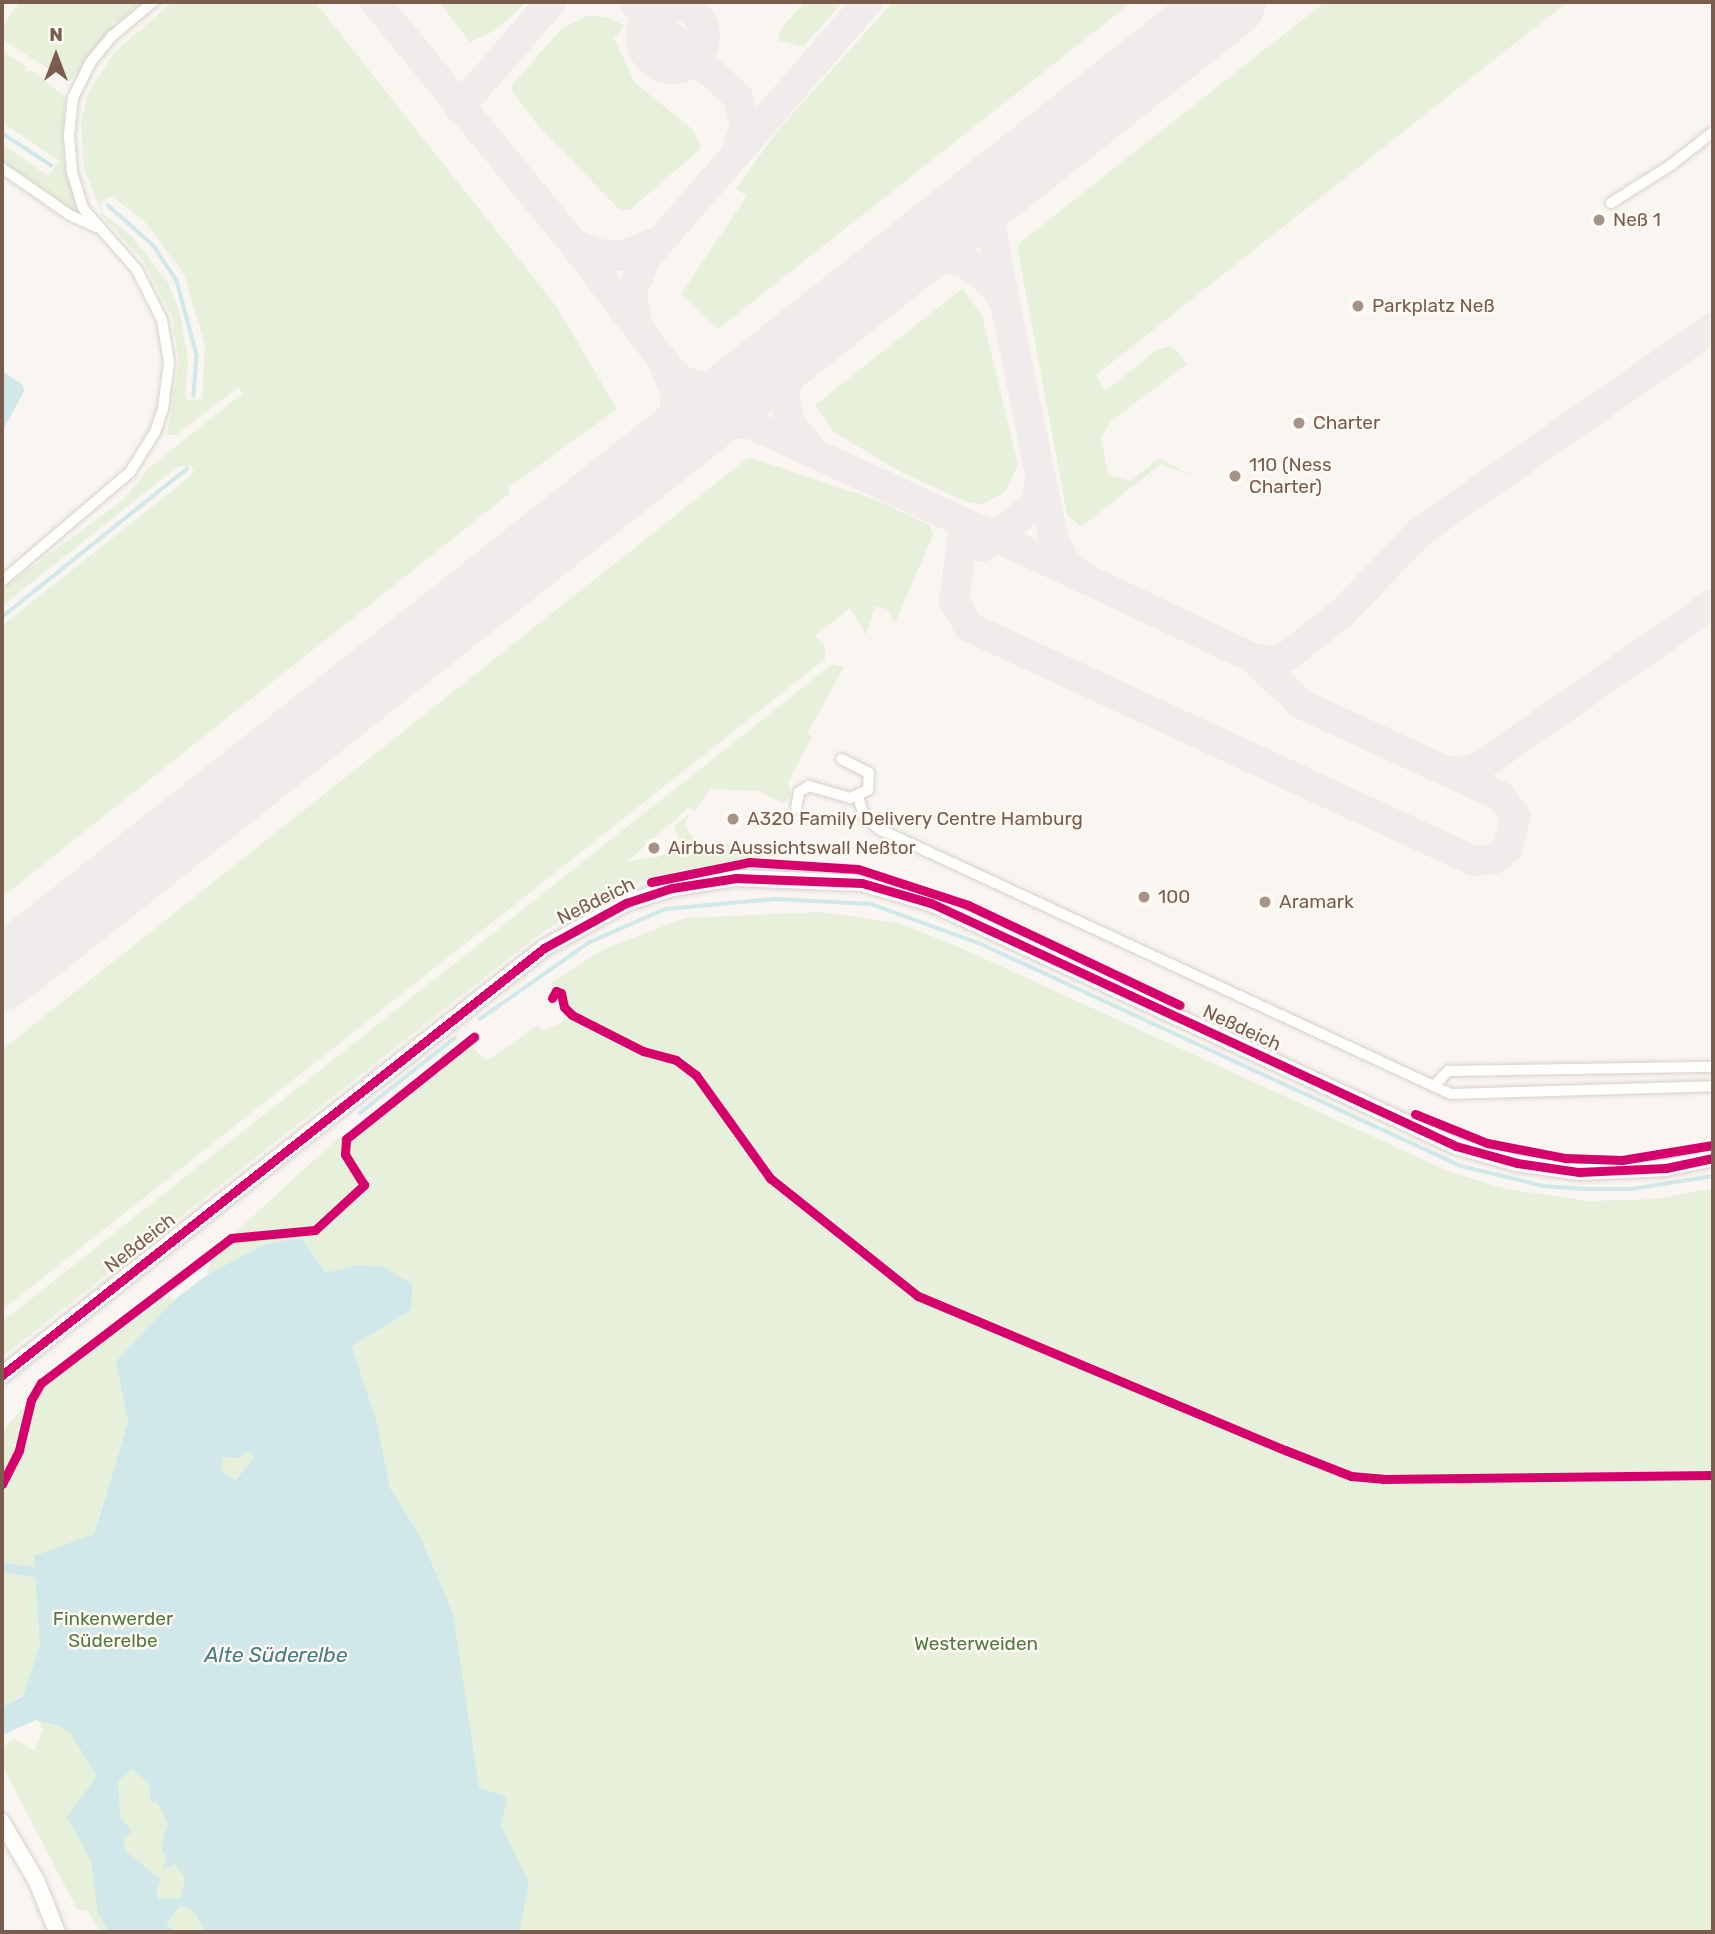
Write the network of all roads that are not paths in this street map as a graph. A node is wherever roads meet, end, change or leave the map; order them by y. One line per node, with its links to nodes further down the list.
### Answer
1 (153, 2): 5 (street)
2 (1713, 132): 4 (street)
3 (2, 168): 5 (street)
4 (1611, 203)
5 (96, 227): 6 (street)
6 (2, 581)
7 (841, 759): 8 (street)
8 (858, 797): 9 (street); 11 (street)
9 (796, 808)
10 (1713, 1067): 11 (street)
11 (1434, 1086): 12 (street)
12 (1713, 1086)
13 (1713, 1158): 14 (street, Neßdeich)
14 (2, 1375)
15 (2, 1822): 16 (street)
16 (57, 1932)

